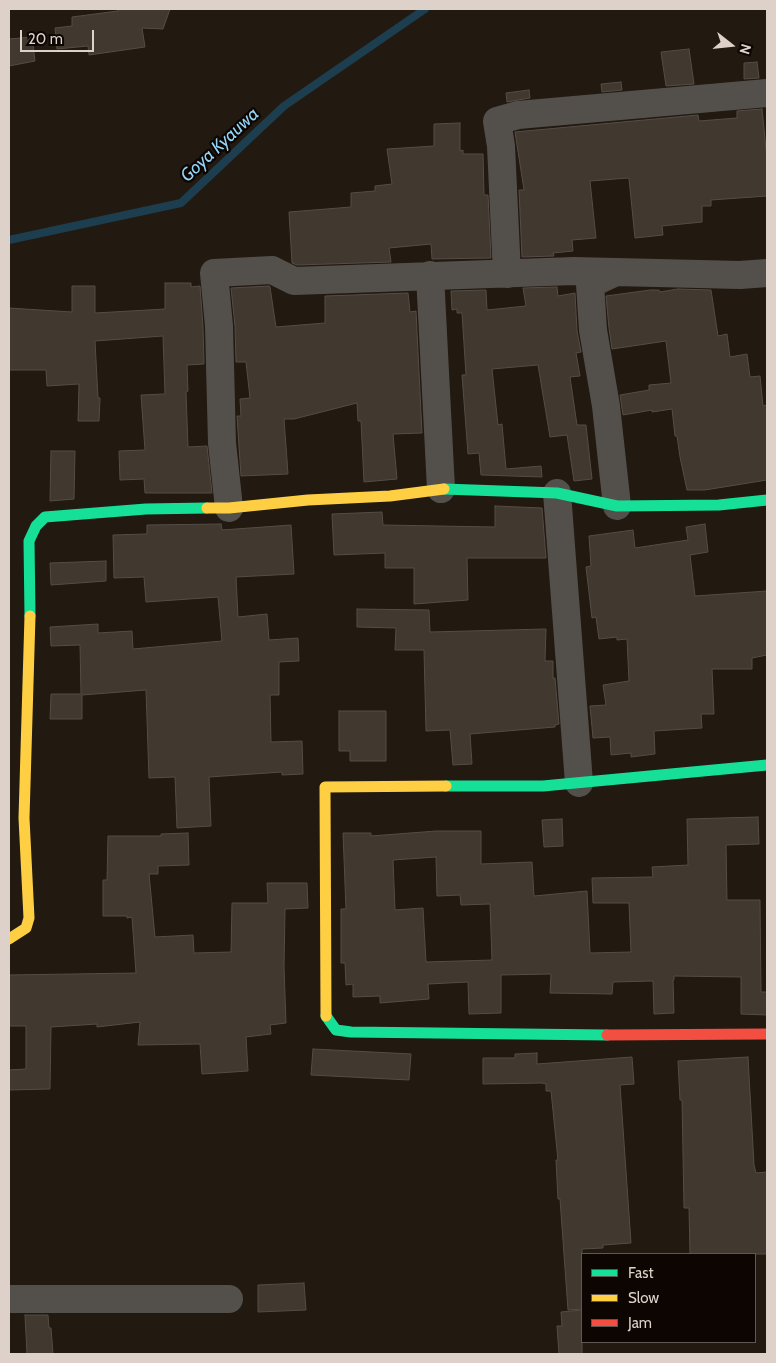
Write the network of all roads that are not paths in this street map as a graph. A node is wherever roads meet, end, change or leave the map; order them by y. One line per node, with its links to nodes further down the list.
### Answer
1 (767, 93): 4 (street)
2 (616, 272): 3 (street); 4 (street); 9 (street)
3 (767, 273)
4 (507, 274): 5 (street)
5 (430, 275): 6 (street); 10 (street)
6 (442, 489): 7 (street); 10 (street)
7 (557, 493): 9 (street); 12 (street)
8 (767, 500): 9 (street)
9 (617, 506)
10 (228, 508): 13 (street)
11 (767, 765): 12 (street)
12 (579, 784): 14 (street)
13 (9, 938)
14 (767, 1034)
15 (9, 1299): 16 (street)
16 (229, 1299)

